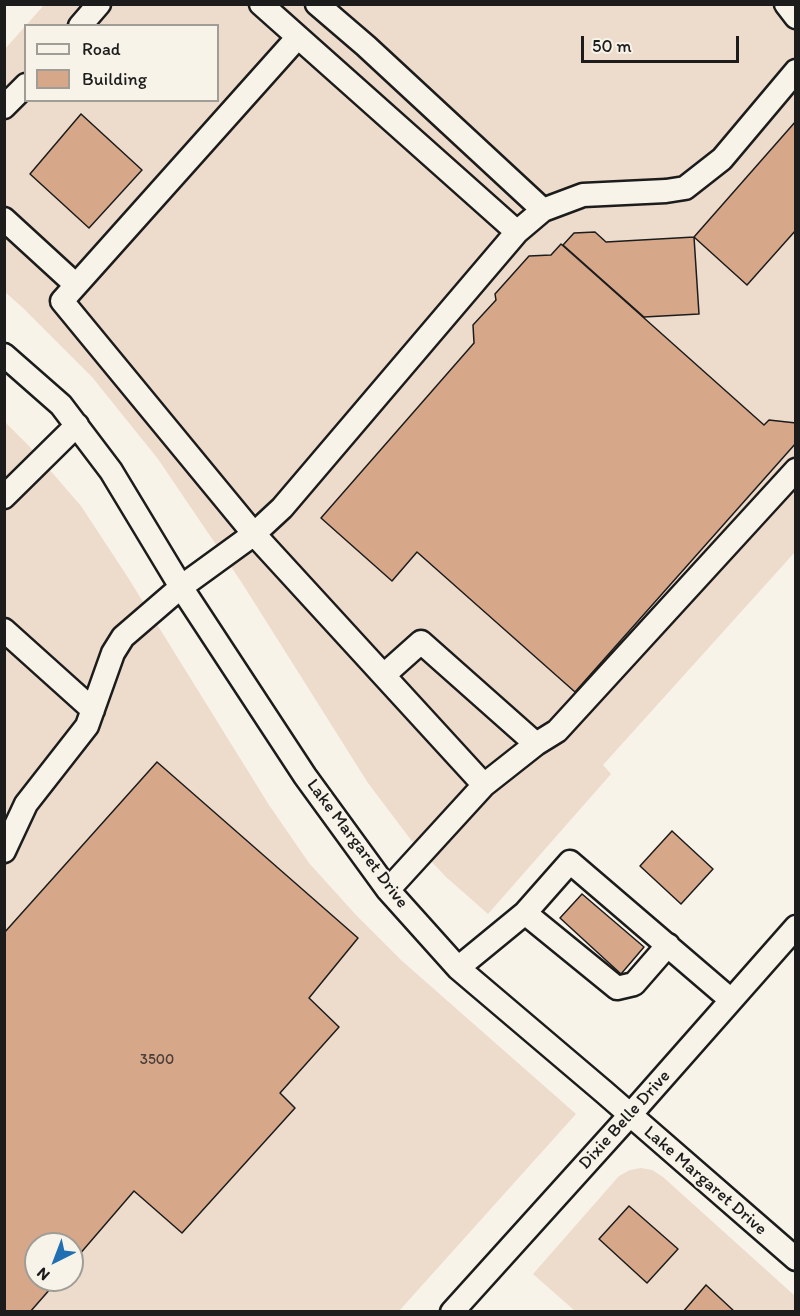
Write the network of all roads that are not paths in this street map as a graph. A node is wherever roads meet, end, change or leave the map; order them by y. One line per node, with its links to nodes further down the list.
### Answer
1 (99, 4): 6 (street)
2 (261, 4): 7 (street)
3 (317, 4): 11 (street)
4 (786, 4): 5 (street)
5 (795, 17)
6 (82, 24)
7 (298, 37): 13 (street); 14 (street)
8 (795, 71): 11 (street)
9 (24, 87): 10 (street)
10 (4, 107)
11 (543, 210): 13 (street)
12 (4, 219): 14 (street)
13 (517, 232): 19 (street)
14 (76, 285): 19 (street)
15 (4, 355): 16 (street, Lake Margaret Drive)
16 (77, 425): 18 (street); 20 (street, Lake Margaret Drive)
17 (795, 470): 24 (street)
18 (4, 497)
19 (254, 534): 20 (street); 22 (street)
20 (181, 587): 23 (street); 27 (street, Lake Margaret Drive)
21 (4, 630): 23 (street)
22 (384, 675): 24 (street); 25 (street)
23 (93, 710): 26 (street)
24 (536, 744): 25 (street)
25 (484, 785): 27 (street)
26 (4, 851)
27 (388, 890): 31 (street, Lake Margaret Drive)
28 (525, 913): 30 (street); 30 (street); 31 (street)
29 (795, 927): 32 (street, Dixie Belle Drive)
30 (668, 945): 32 (street)
31 (458, 968): 33 (street, Lake Margaret Drive)
32 (731, 1000): 33 (street, Dixie Belle Drive)
33 (630, 1115): 34 (street, Lake Margaret Drive); 35 (street, Dixie Belle Drive)
34 (795, 1259)
35 (452, 1311)

